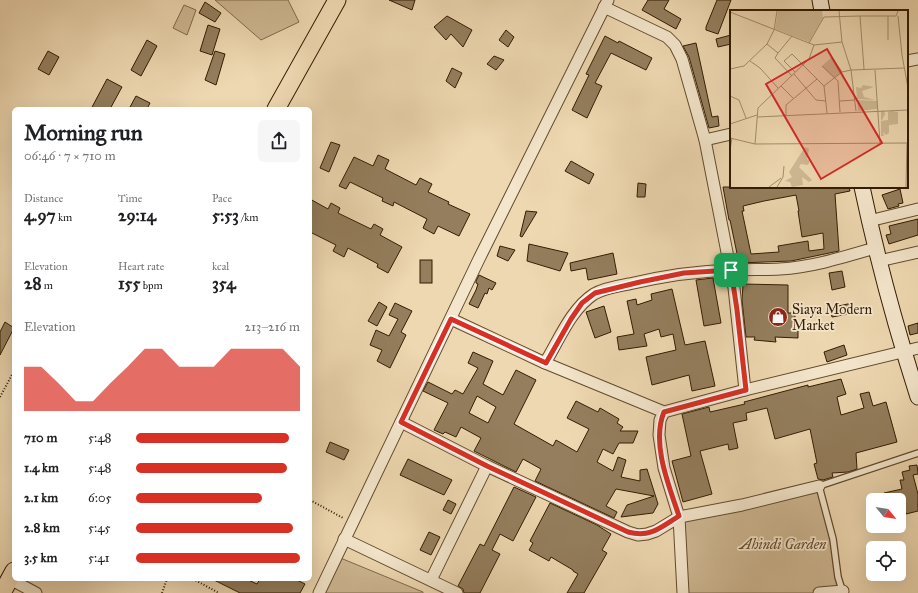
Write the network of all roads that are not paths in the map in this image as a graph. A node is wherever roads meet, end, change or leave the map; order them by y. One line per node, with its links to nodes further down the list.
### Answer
1 (337, 0): 7 (main road)
2 (820, 0): 4 (main road)
3 (606, 4): 9 (street); 16 (street)
4 (822, 10)
5 (918, 59): 6 (street)
6 (908, 61)
7 (277, 107)
8 (730, 134): 9 (street)
9 (705, 140): 15 (street)
10 (862, 188): 12 (main road)
11 (918, 209): 12 (street)
12 (869, 221): 14 (main road)
13 (918, 252): 14 (street)
14 (877, 255): 15 (street); 18 (main road)
15 (731, 270): 19 (street); 20 (street)
16 (451, 319): 19 (street); 23 (street)
17 (918, 348): 18 (street)
18 (903, 352): 20 (street); 21 (main road)
19 (546, 363): 22 (street)
20 (746, 390): 22 (street)
21 (918, 397)
22 (664, 412): 27 (street)
23 (401, 422): 25 (street); 28 (street)
24 (918, 453): 26 (lane)
25 (487, 466): 27 (street); 29 (street)
26 (819, 486): 27 (street); 31 (lane)
27 (679, 516): 35 (street)
28 (344, 539): 29 (street); 33 (street)
29 (431, 580): 34 (street)
30 (9, 581): 32 (street)
31 (843, 592): 36 (street)
32 (36, 593)
33 (319, 593)
34 (457, 593)
35 (683, 593)
36 (819, 593)

